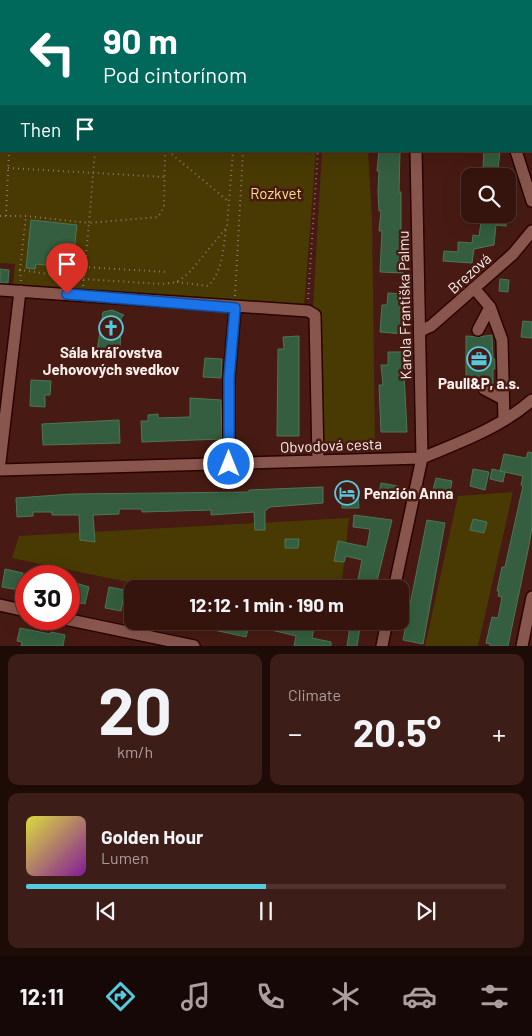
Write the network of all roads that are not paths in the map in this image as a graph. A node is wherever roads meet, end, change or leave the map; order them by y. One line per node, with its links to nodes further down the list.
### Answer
1 (416, 152): 11 (street, Karola Františka Palmu)
2 (516, 152): 3 (street)
3 (532, 201)
4 (532, 231): 5 (street, Brezová)
5 (474, 288): 8 (street); 11 (street, Brezová)
6 (0, 290): 7 (street)
7 (20, 291): 9 (street); 18 (street)
8 (490, 307): 10 (street); 13 (street)
9 (235, 308): 17 (street); 19 (street)
10 (478, 330)
11 (420, 331): 16 (street, Karola Františka Palmu)
12 (484, 389): 13 (street)
13 (503, 399): 15 (street)
14 (532, 400): 15 (street, Obvodová cesta)
15 (504, 420): 16 (street, Obvodová cesta)
16 (422, 458): 17 (street, Obvodová cesta); 21 (street, Karola Františka Palmu)
17 (318, 460): 19 (street, Obvodová cesta)
18 (0, 462)
19 (229, 464): 20 (street, Obvodová cesta)
20 (0, 470)
21 (396, 580)
22 (532, 597): 29 (street)
23 (0, 605): 24 (street)
24 (15, 608)
25 (80, 622): 27 (street)
26 (385, 630): 28 (street)
27 (194, 646)
28 (382, 646)
29 (522, 646)

